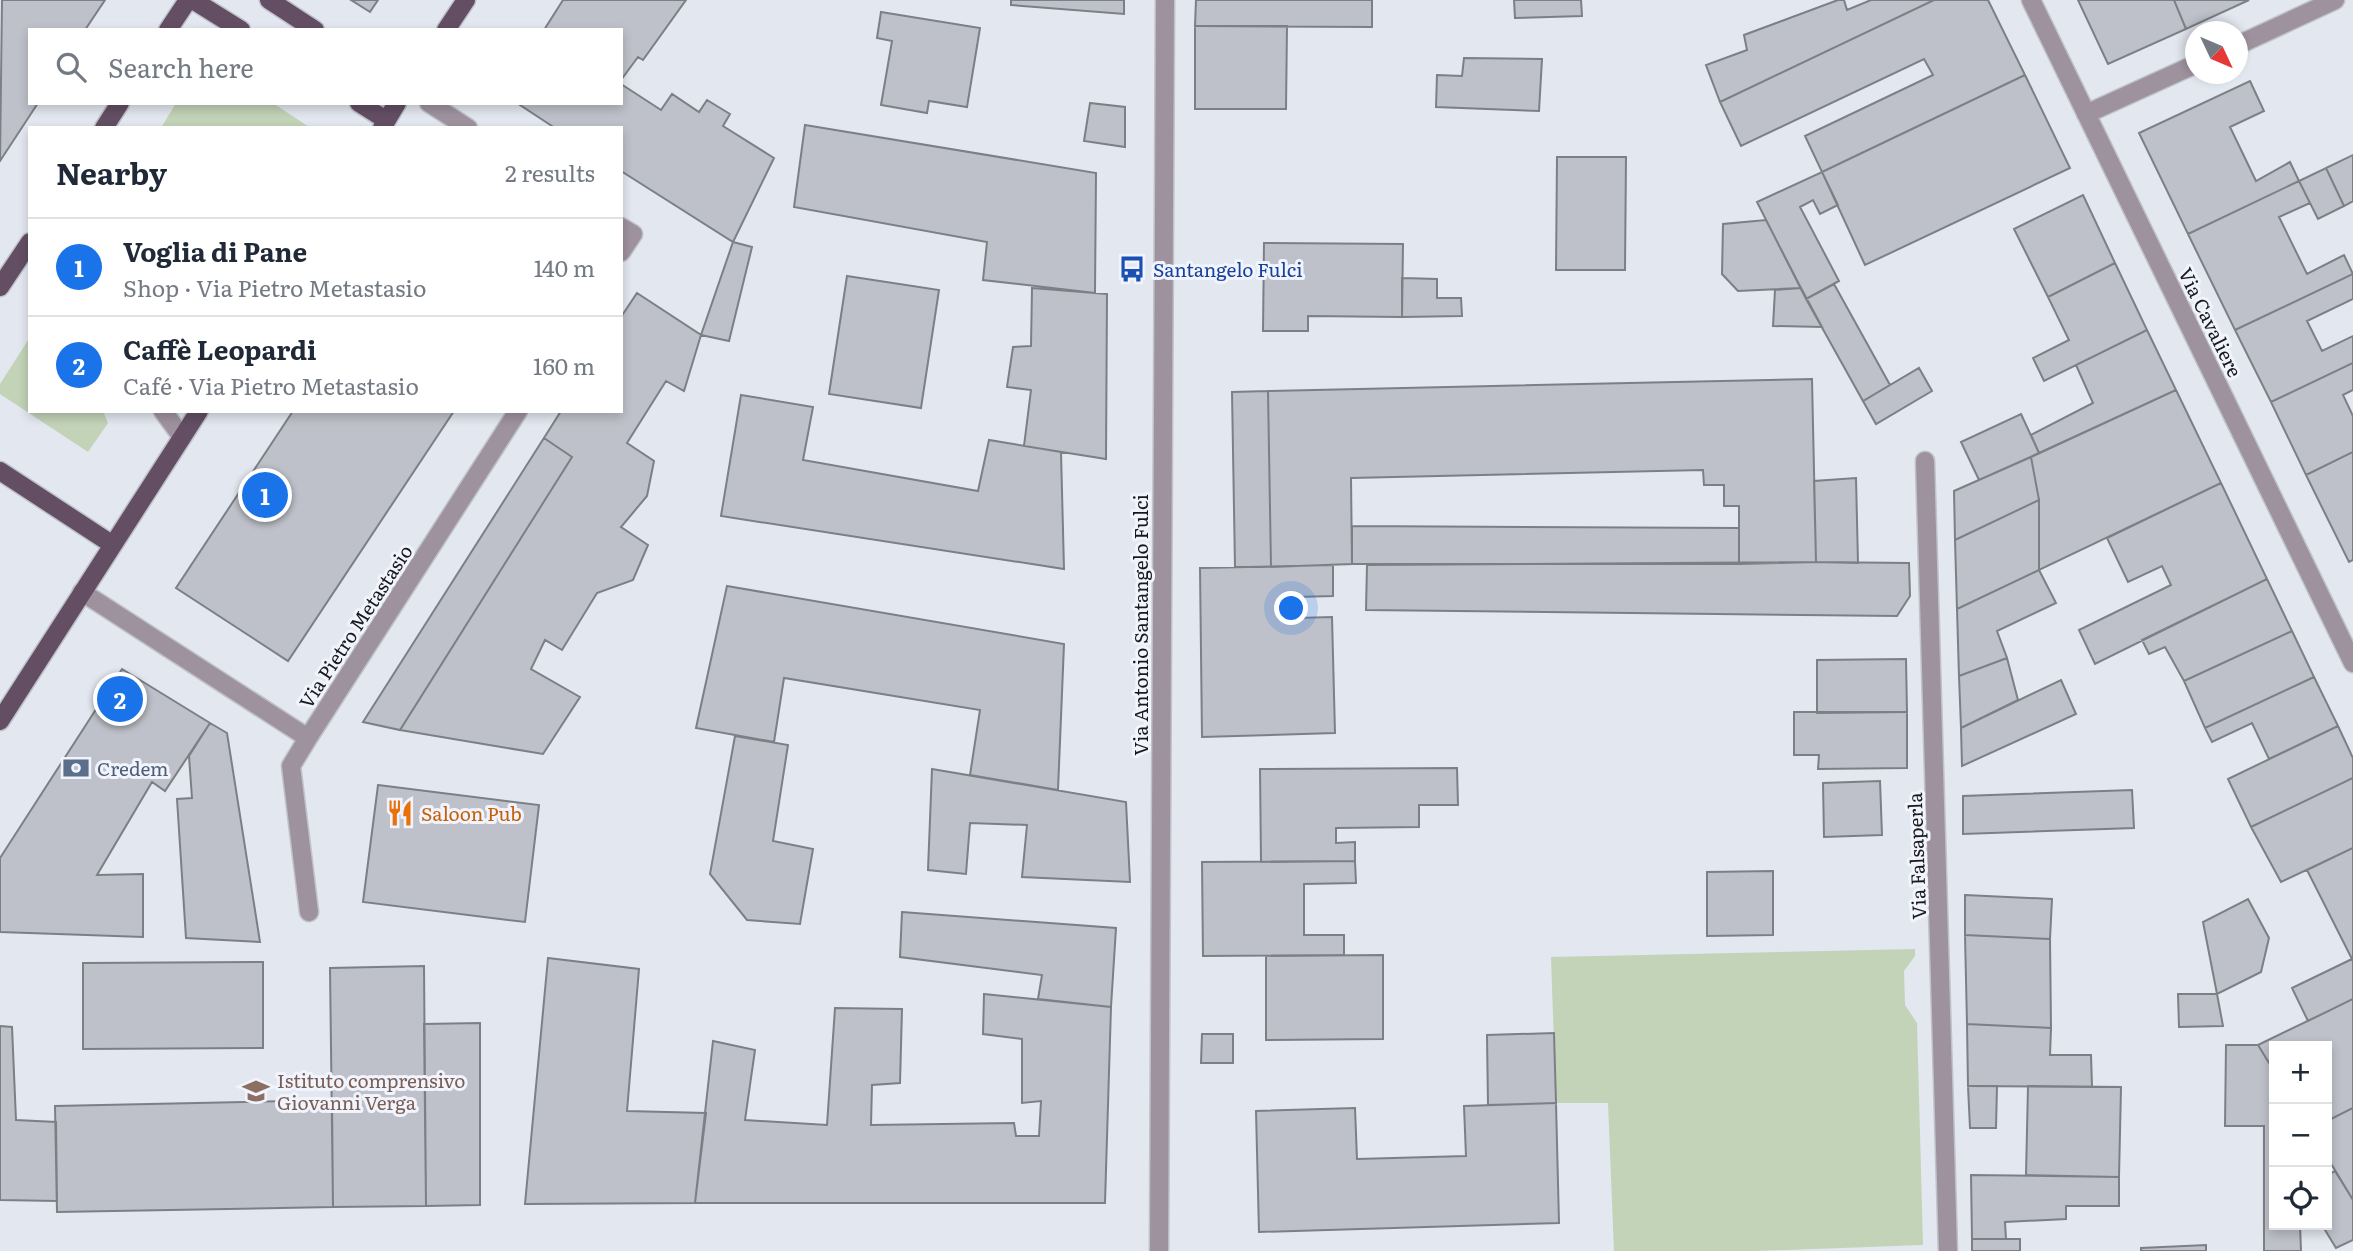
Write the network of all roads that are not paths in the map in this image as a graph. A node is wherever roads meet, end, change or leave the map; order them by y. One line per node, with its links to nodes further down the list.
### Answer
1 (190, 0): 7 (main road); 8 (main road)
2 (269, 0): 9 (main road)
3 (466, 0): 10 (main road)
4 (1165, 0): 37 (street, Via Antonio Santangelo Fulci)
5 (2031, 0): 17 (street, Via Cavaliere)
6 (2335, 0): 11 (street)
7 (169, 28)
8 (238, 28)
9 (312, 28)
10 (447, 28)
11 (2248, 39)
12 (2185, 69): 17 (street)
13 (119, 105): 19 (main road)
14 (361, 105): 18 (main road)
15 (396, 105): 18 (main road)
16 (432, 105): 20 (street)
17 (2086, 114): 33 (street, Via Cavaliere)
18 (384, 124)
19 (105, 126)
20 (465, 126)
21 (623, 228): 23 (street)
22 (28, 245): 24 (main road)
23 (623, 250)
24 (1, 283)
25 (165, 413): 28 (street)
26 (198, 413): 28 (main road)
27 (518, 413): 35 (street, Via Pietro Metastasio)
28 (183, 437): 31 (main road)
29 (1925, 461): 38 (street, Via Falsaperla)
30 (0, 471): 31 (main road)
31 (113, 545): 32 (main road)
32 (82, 592): 34 (main road); 35 (street, Via Pietro Metastasio)
33 (2353, 663)
34 (0, 721)
35 (308, 738): 36 (street)
36 (309, 912)
37 (1159, 1251)
38 (1948, 1251)

